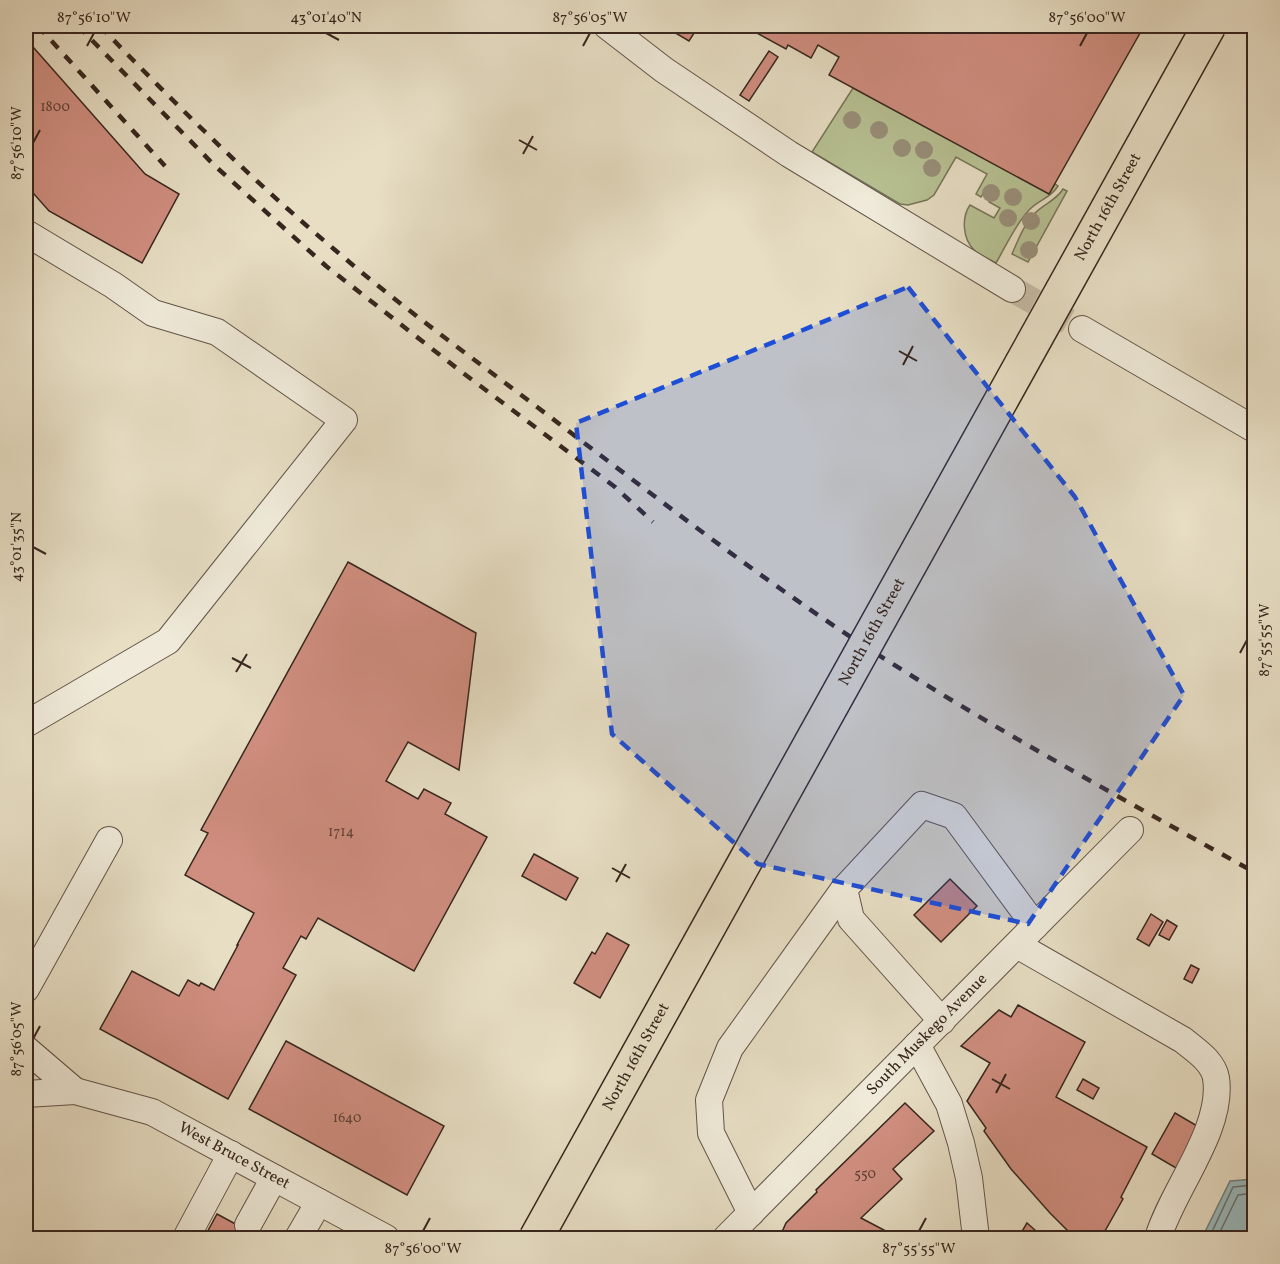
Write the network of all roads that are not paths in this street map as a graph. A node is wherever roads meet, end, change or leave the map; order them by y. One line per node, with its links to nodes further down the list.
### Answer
1 (607, 26): 4 (street)
2 (1209, 26): 27 (main road, North 16th Street, bridge)
3 (26, 233): 7 (street)
4 (1012, 290)
5 (1082, 330): 6 (street)
6 (1254, 429)
7 (26, 724)
8 (1130, 830): 11 (street, South Muskego Avenue)
9 (109, 840): 13 (street)
10 (843, 889): 11 (street); 14 (street); 22 (street)
11 (1035, 926): 12 (street, South Muskego Avenue)
12 (1017, 945): 14 (street, South Muskego Avenue); 30 (street)
13 (26, 989)
14 (942, 1021): 15 (street, South Muskego Avenue)
15 (917, 1045): 22 (street, South Muskego Avenue); 29 (street)
16 (26, 1049): 17 (street)
17 (75, 1091): 18 (street); 19 (street, West Bruce Street)
18 (26, 1094)
19 (231, 1154): 20 (street, West Bruce Street); 24 (street)
20 (274, 1178): 21 (street, West Bruce Street); 23 (street)
21 (319, 1202): 25 (street); 26 (street, West Bruce Street)
22 (751, 1213): 28 (street, South Muskego Avenue)
23 (248, 1225)
24 (186, 1239)
25 (298, 1239)
26 (386, 1239)
27 (536, 1239)
28 (726, 1239)
29 (976, 1239)
30 (1158, 1239)

